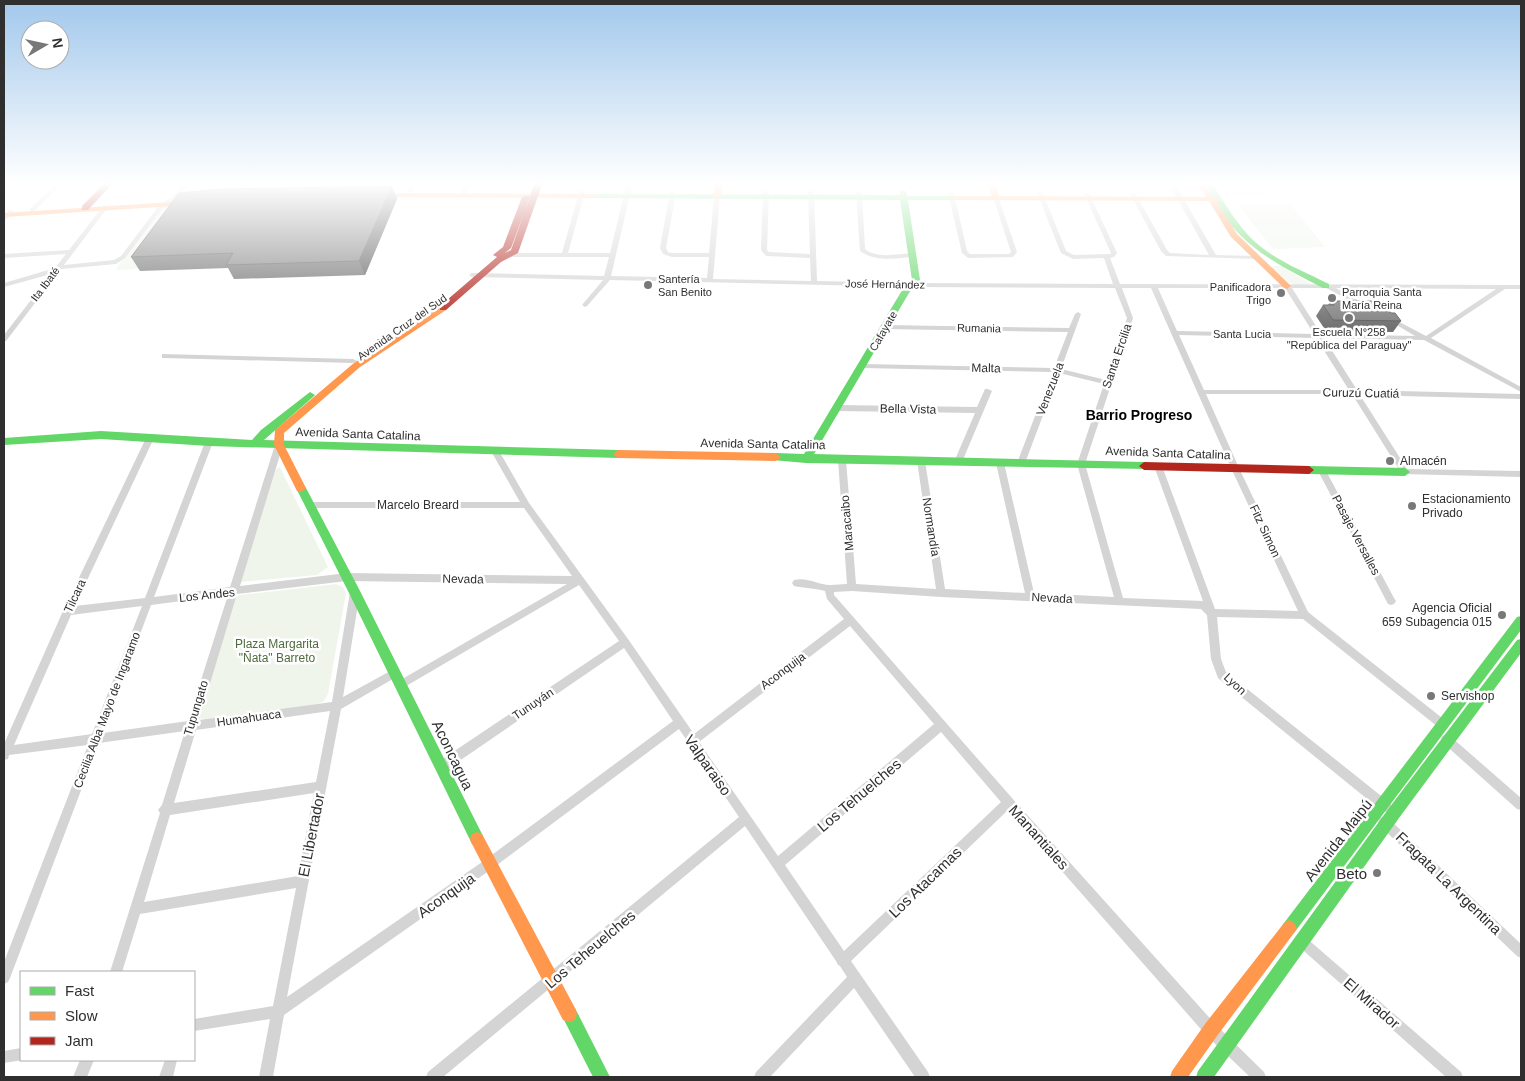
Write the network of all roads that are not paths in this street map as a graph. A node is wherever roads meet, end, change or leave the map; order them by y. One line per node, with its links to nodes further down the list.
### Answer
1 (85, 232): 21 (street, Ita Ibaté)
2 (143, 232): 34 (street)
3 (514, 232): 37 (main road, Avenida Cruz del Sud)
4 (520, 232): 24 (main road, Avenida Cruz del Sud)
5 (571, 232): 23 (street)
6 (618, 232): 25 (street)
7 (666, 232): 26 (street)
8 (714, 232): 26 (street)
9 (765, 232): 27 (street)
10 (812, 232): 30 (street)
11 (861, 232): 28 (street)
12 (910, 232): 28 (main road)
13 (960, 232): 22 (street)
14 (1007, 232): 22 (street)
15 (1055, 232): 31 (street)
16 (1105, 232): 31 (street, Santa Ercilia)
17 (1154, 232): 32 (street)
18 (1200, 232): 32 (street)
19 (1233, 232): 33 (main road)
20 (1242, 232): 35 (main road)
21 (69, 252): 29 (street); 36 (street, Ita Ibaté)
22 (964, 252)
23 (565, 254): 24 (street); 25 (street)
24 (508, 255): 37 (main road, Avenida Cruz del Sud)
25 (612, 255): 38 (street)
26 (712, 255): 39 (street)
27 (773, 255): 30 (street)
28 (913, 255): 42 (main road)
29 (4, 256)
30 (813, 256): 40 (street)
31 (1109, 256): 45 (street, Santa Ercilia)
32 (1214, 257): 33 (street)
33 (1260, 261): 35 (main road); 43 (main road)
34 (116, 262): 36 (street)
35 (1280, 262): 44 (main road)
36 (57, 268): 41 (street); 58 (street, Ita Ibaté)
37 (477, 275): 38 (street, José Hernández); 60 (main road, Avenida Cruz del Sud); 75 (main road, Avenida Cruz del Sud)
38 (607, 279): 39 (street, José Hernández); 49 (street)
39 (710, 281): 40 (street, José Hernández)
40 (814, 282): 42 (street, José Hernández)
41 (4, 285)
42 (913, 285): 45 (street, José Hernández); 53 (main road, Cafayate)
43 (1287, 286): 44 (street); 46 (street, José Hernández); 56 (street)
44 (1326, 286): 47 (street); 50 (street)
45 (1118, 287): 46 (street, José Hernández); 63 (street, Santa Ercilia)
46 (1154, 287): 55 (street, Fitz Simon)
47 (1503, 287): 48 (street); 57 (street)
48 (1520, 288)
49 (585, 305)
50 (1375, 311)
51 (1078, 314): 54 (street, Venezuela)
52 (1383, 315): 57 (street)
53 (886, 327): 54 (street, Rumania); 61 (main road, Cafayate)
54 (1072, 330): 62 (street, Venezuela)
55 (1175, 333): 56 (street, Santa Lucia); 66 (street, Fitz Simon)
56 (1319, 334): 57 (street, Santa Lucia); 67 (street)
57 (1427, 338): 65 (street)
58 (4, 339)
59 (165, 356): 60 (street)
60 (353, 360): 74 (main road, Avenida Cruz del Sud)
61 (863, 366): 62 (street, Malta); 69 (main road, Cafayate)
62 (1057, 370): 63 (street, Malta); 82 (street, Venezuela)
63 (1108, 383): 83 (street, Santa Ercilia)
64 (988, 390): 70 (street)
65 (1521, 390)
66 (1201, 392): 67 (street, Curuzú Cuatiá); 85 (street, Fitz Simon)
67 (1355, 392): 68 (street, Curuzú Cuatiá); 87 (street)
68 (1521, 396)
69 (836, 408): 70 (street, Bella Vista); 77 (main road, Cafayate)
70 (979, 410): 80 (street)
71 (150, 438): 72 (main road, Avenida Santa Catalina); 73 (main road, Avenida Santa Catalina); 103 (street, Tilcara)
72 (4, 442)
73 (209, 442): 74 (main road, Avenida Santa Catalina); 100 (street, Cecilia Alba Mayo de Ingaramo)
74 (256, 443): 75 (main road, Avenida Santa Catalina)
75 (279, 445): 76 (main road, Avenida Santa Catalina); 89 (main road, Aconcagua); 96 (street, Tupungato)
76 (495, 452): 77 (main road, Avenida Santa Catalina); 90 (street, Valparaiso)
77 (806, 459): 78 (main road, Avenida Santa Catalina)
78 (842, 460): 79 (main road, Avenida Santa Catalina); 94 (street, Maracaibo)
79 (921, 461): 80 (main road, Avenida Santa Catalina); 98 (street, Normandía)
80 (958, 462): 81 (main road, Avenida Santa Catalina)
81 (1000, 463): 82 (main road, Avenida Santa Catalina); 99 (street)
82 (1021, 463): 83 (main road, Avenida Santa Catalina)
83 (1081, 464): 84 (main road, Avenida Santa Catalina); 102 (street)
84 (1158, 466): 85 (main road, Avenida Santa Catalina); 104 (street, Lyon)
85 (1235, 468): 86 (main road, Avenida Santa Catalina); 105 (street, Fitz Simon)
86 (1321, 469): 87 (main road, Avenida Santa Catalina); 101 (street, Pasaje Versalles)
87 (1405, 472): 88 (street, Avenida Santa Catalina)
88 (1521, 474)
89 (310, 505): 90 (street, Marcelo Breard); 91 (main road, Aconcagua)
90 (526, 505): 92 (street, Valparaiso)
91 (347, 577): 92 (street, Nevada); 96 (street, Los Andes); 97 (main road, Aconcagua)
92 (579, 580): 108 (street, Valparaiso); 111 (street)
93 (797, 583): 95 (street, Nevada)
94 (852, 587): 95 (street, Nevada); 98 (street, Nevada)
95 (830, 589): 106 (street, Manantiales)
96 (232, 592): 100 (street, Los Andes); 115 (street, Tupungato)
97 (355, 592): 110 (main road, Aconcagua); 112 (street, El Libertador)
98 (941, 593): 99 (street, Nevada)
99 (1030, 597): 102 (street, Nevada)
100 (150, 601): 103 (street, Los Andes); 117 (street, Cecilia Alba Mayo de Ingaramo)
101 (1391, 601)
102 (1120, 602): 104 (street, Nevada)
103 (68, 611): 120 (street, Tilcara)
104 (1212, 613): 105 (street, Nevada); 125 (street, Lyon)
105 (1305, 615): 116 (street, Fitz Simon)
106 (850, 620): 114 (street, Manantiales); 118 (street, Aconquija)
107 (1521, 621): 116 (main road, Avenida Maipú)
108 (625, 642): 113 (street, Valparaiso); 121 (street, Tunuyán)
109 (1521, 644): 119 (main road, Avenida Maipú)
110 (395, 673): 111 (main road, Aconcagua); 112 (street, Humahuaca)
111 (401, 685): 121 (main road, Aconcagua)
112 (336, 706): 115 (street, Humahuaca); 122 (street, El Libertador)
113 (679, 723): 118 (street, Valparaiso); 131 (street, Aconquija)
114 (941, 725): 124 (street, Manantiales); 132 (street, Los Tehuelches)
115 (191, 726): 117 (street, Humahuaca); 126 (street, Tupungato)
116 (1439, 728): 119 (street, Fitz Simon); 125 (main road, Avenida Maipú)
117 (95, 739): 120 (street, Humahuaca); 140 (street, Cecilia Alba Mayo de Ingaramo)
118 (692, 741): 129 (street, Valparaiso)
119 (1448, 741): 123 (street, Fitz Simon); 127 (main road, Avenida Maipú)
120 (5, 753)
121 (442, 766): 131 (main road, Aconcagua)
122 (320, 787): 126 (street); 133 (street, El Libertador)
123 (1519, 801)
124 (1008, 802): 138 (street, Los Atacamas); 145 (street, Manantiales)
125 (1384, 805): 127 (street, Lyon); 128 (main road, Avenida Maipú)
126 (164, 810): 134 (street, Tupungato)
127 (1394, 813): 130 (main road, Avenida Maipú)
128 (1375, 815): 130 (street, Fragata La Argentina); 135 (main road, Avenida Maipú)
129 (745, 819): 132 (street, Valparaiso); 142 (street, Los Teheuelches)
130 (1386, 823): 136 (main road, Avenida Maipú); 137 (street, Fragata La Argentina)
131 (489, 864): 142 (main road, Aconcagua); 143 (street, Aconquija)
132 (777, 864): 138 (street, Valparaiso)
133 (302, 881): 134 (street); 143 (street, El Libertador)
134 (136, 909): 139 (street, Tupungato)
135 (1288, 930): 136 (street, El Mirador); 145 (main road, Avenida Maipú)
136 (1302, 942): 146 (main road, Avenida Maipú); 161 (street, El Mirador)
137 (1521, 952)
138 (842, 961): 141 (street, Valparaiso)
139 (116, 971)
140 (4, 978)
141 (854, 979): 156 (street); 157 (street, Valparaiso)
142 (552, 980): 154 (street, Los Teheuelches); 155 (main road, Aconcagua)
143 (277, 1012): 144 (street, Aconquija); 153 (street, El Libertador)
144 (195, 1025)
145 (1211, 1030): 146 (street, Manantiales); 158 (main road, Avenida Maipú)
146 (1226, 1046): 159 (main road, Avenida Maipú); 160 (street, Manantiales)
147 (20, 1054): 148 (street)
148 (4, 1057)
149 (87, 1061): 151 (street)
150 (171, 1061): 152 (street)
151 (80, 1077)
152 (166, 1077)
153 (266, 1077)
154 (433, 1077)
155 (602, 1077)
156 (761, 1077)
157 (923, 1077)
158 (1178, 1077)
159 (1204, 1077)
160 (1259, 1077)
161 (1456, 1077)

